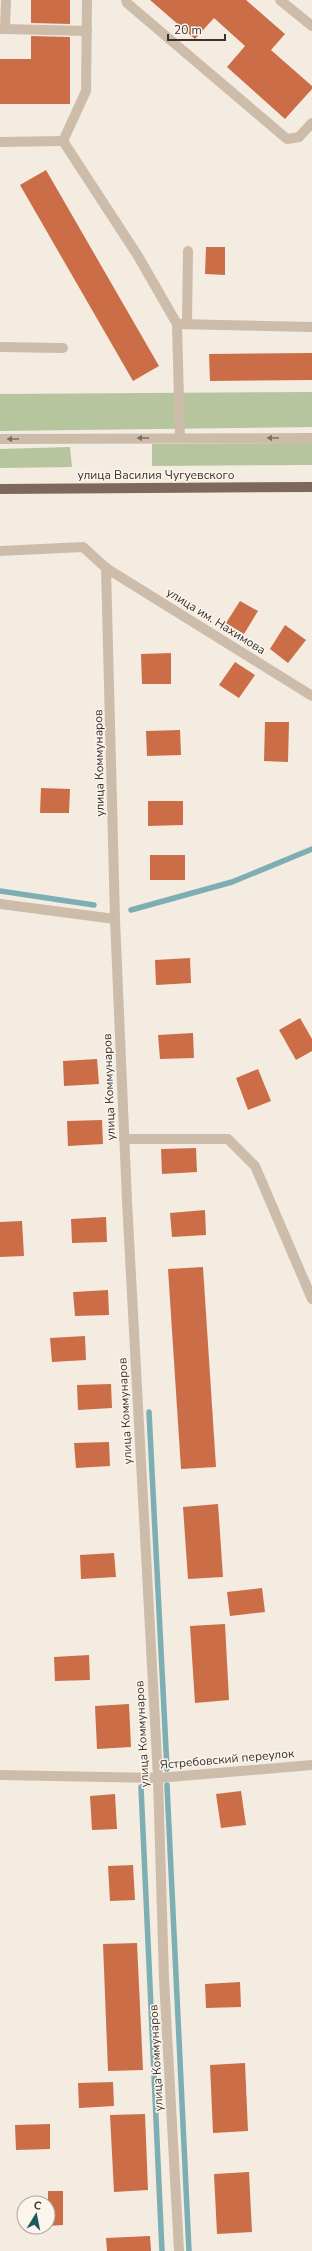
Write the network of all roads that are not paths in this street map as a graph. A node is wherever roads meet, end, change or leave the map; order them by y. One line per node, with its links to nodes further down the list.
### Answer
1 (6, 0): 6 (street)
2 (87, 0): 7 (street)
3 (126, 0): 8 (street)
4 (280, 0): 5 (street)
5 (312, 26)
6 (3, 29): 7 (street)
7 (87, 31): 9 (street)
8 (312, 122)
9 (63, 141): 10 (street); 12 (street)
10 (0, 142)
11 (188, 251): 13 (street)
12 (177, 324): 13 (street); 17 (street)
13 (187, 324): 14 (street)
14 (312, 327)
15 (0, 347): 16 (street)
16 (63, 348)
17 (180, 438): 18 (street, one-way to 17); 19 (street, one-way to 19)
18 (312, 438)
19 (0, 439)
20 (312, 487): 21 (main road, улица Василия Чугуевского)
21 (0, 489)
22 (0, 551): 23 (street, улица им. Нахимова)
23 (106, 568): 24 (street, улица им. Нахимова); 26 (street, улица Коммунаров)
24 (312, 696)
25 (0, 904): 26 (street)
26 (115, 919): 27 (street, улица Коммунаров)
27 (124, 1139): 28 (street); 31 (street, улица Коммунаров)
28 (312, 1299)
29 (312, 1765): 31 (street, Ястребовский переулок)
30 (0, 1775): 31 (street, Ястребовский переулок)
31 (158, 1778): 32 (street, улица Коммунаров)
32 (179, 2251)

